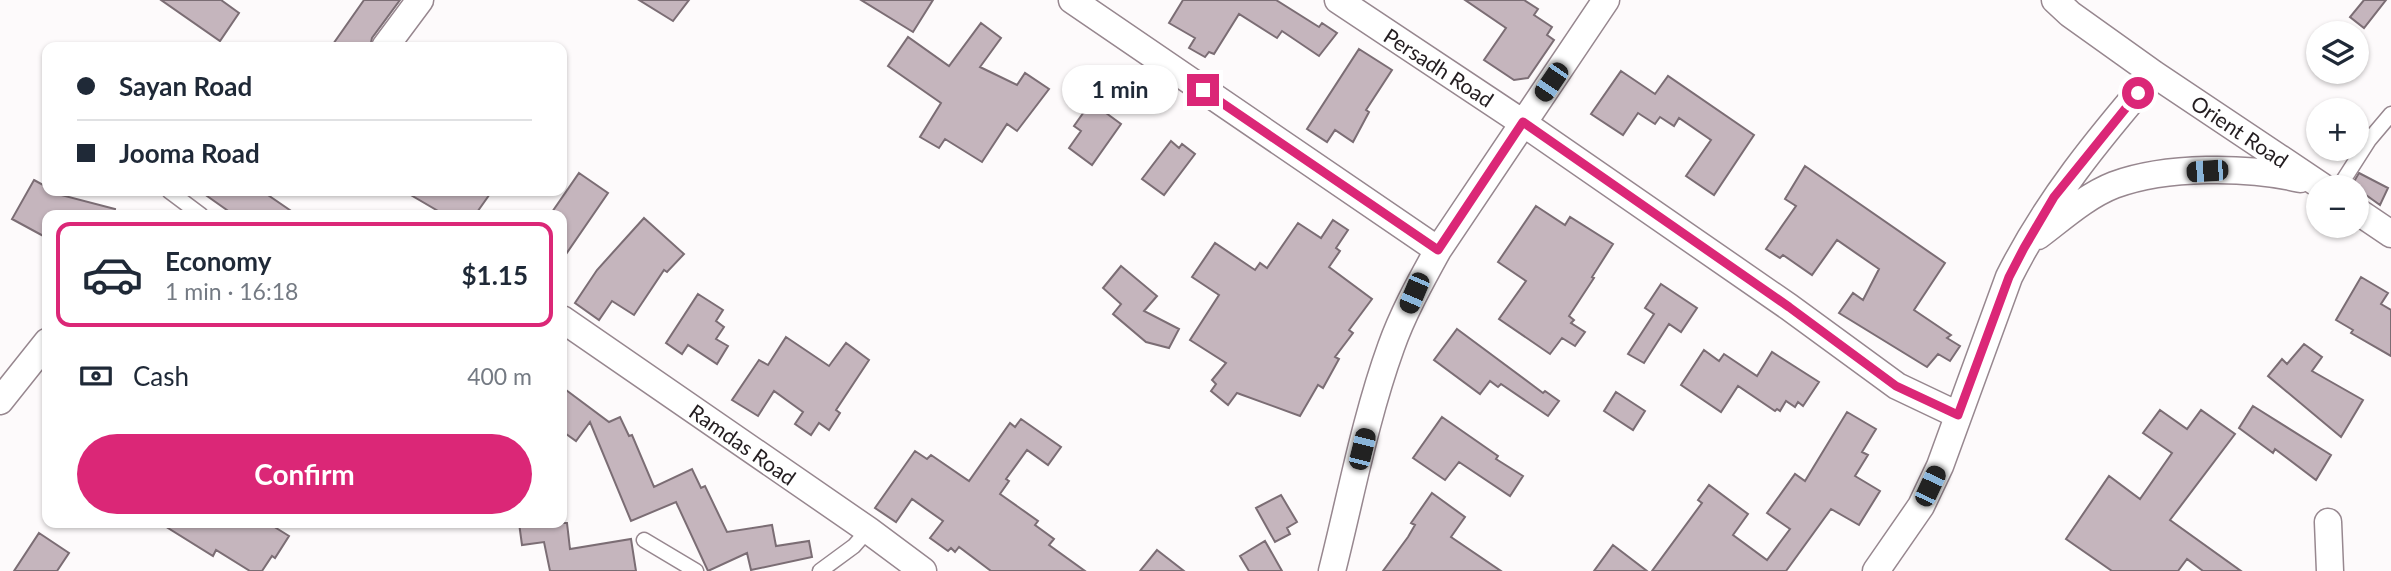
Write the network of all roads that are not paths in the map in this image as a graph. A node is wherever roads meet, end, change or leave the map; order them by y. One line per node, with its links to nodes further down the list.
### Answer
1 (419, 0): 6 (street)
2 (1072, 0): 18 (street)
3 (1338, 0): 9 (street, Persadh Road)
4 (1606, 0): 9 (street)
5 (2055, 0): 7 (street, Orient Road)
6 (389, 42)
7 (2154, 74): 10 (street, Orient Road); 17 (street)
8 (2391, 114): 11 (lane)
9 (1523, 122): 18 (street); 22 (street, Persadh Road)
10 (2309, 175)
11 (2337, 175)
12 (2306, 181): 17 (street)
13 (176, 196): 14 (lane)
14 (194, 210)
15 (2369, 219): 16 (street)
16 (2391, 234)
17 (2024, 248): 22 (street)
18 (1438, 250): 29 (street)
19 (567, 321): 24 (street, Ramdas Road)
20 (42, 352): 21 (street)
21 (0, 401)
22 (1958, 415): 30 (street)
23 (2329, 522): 31 (street)
24 (868, 530): 27 (lane); 28 (street, Ramdas Road)
25 (644, 540): 26 (lane)
26 (696, 571)
27 (820, 571)
28 (923, 571)
29 (1332, 571)
30 (1876, 571)
31 (2329, 571)

